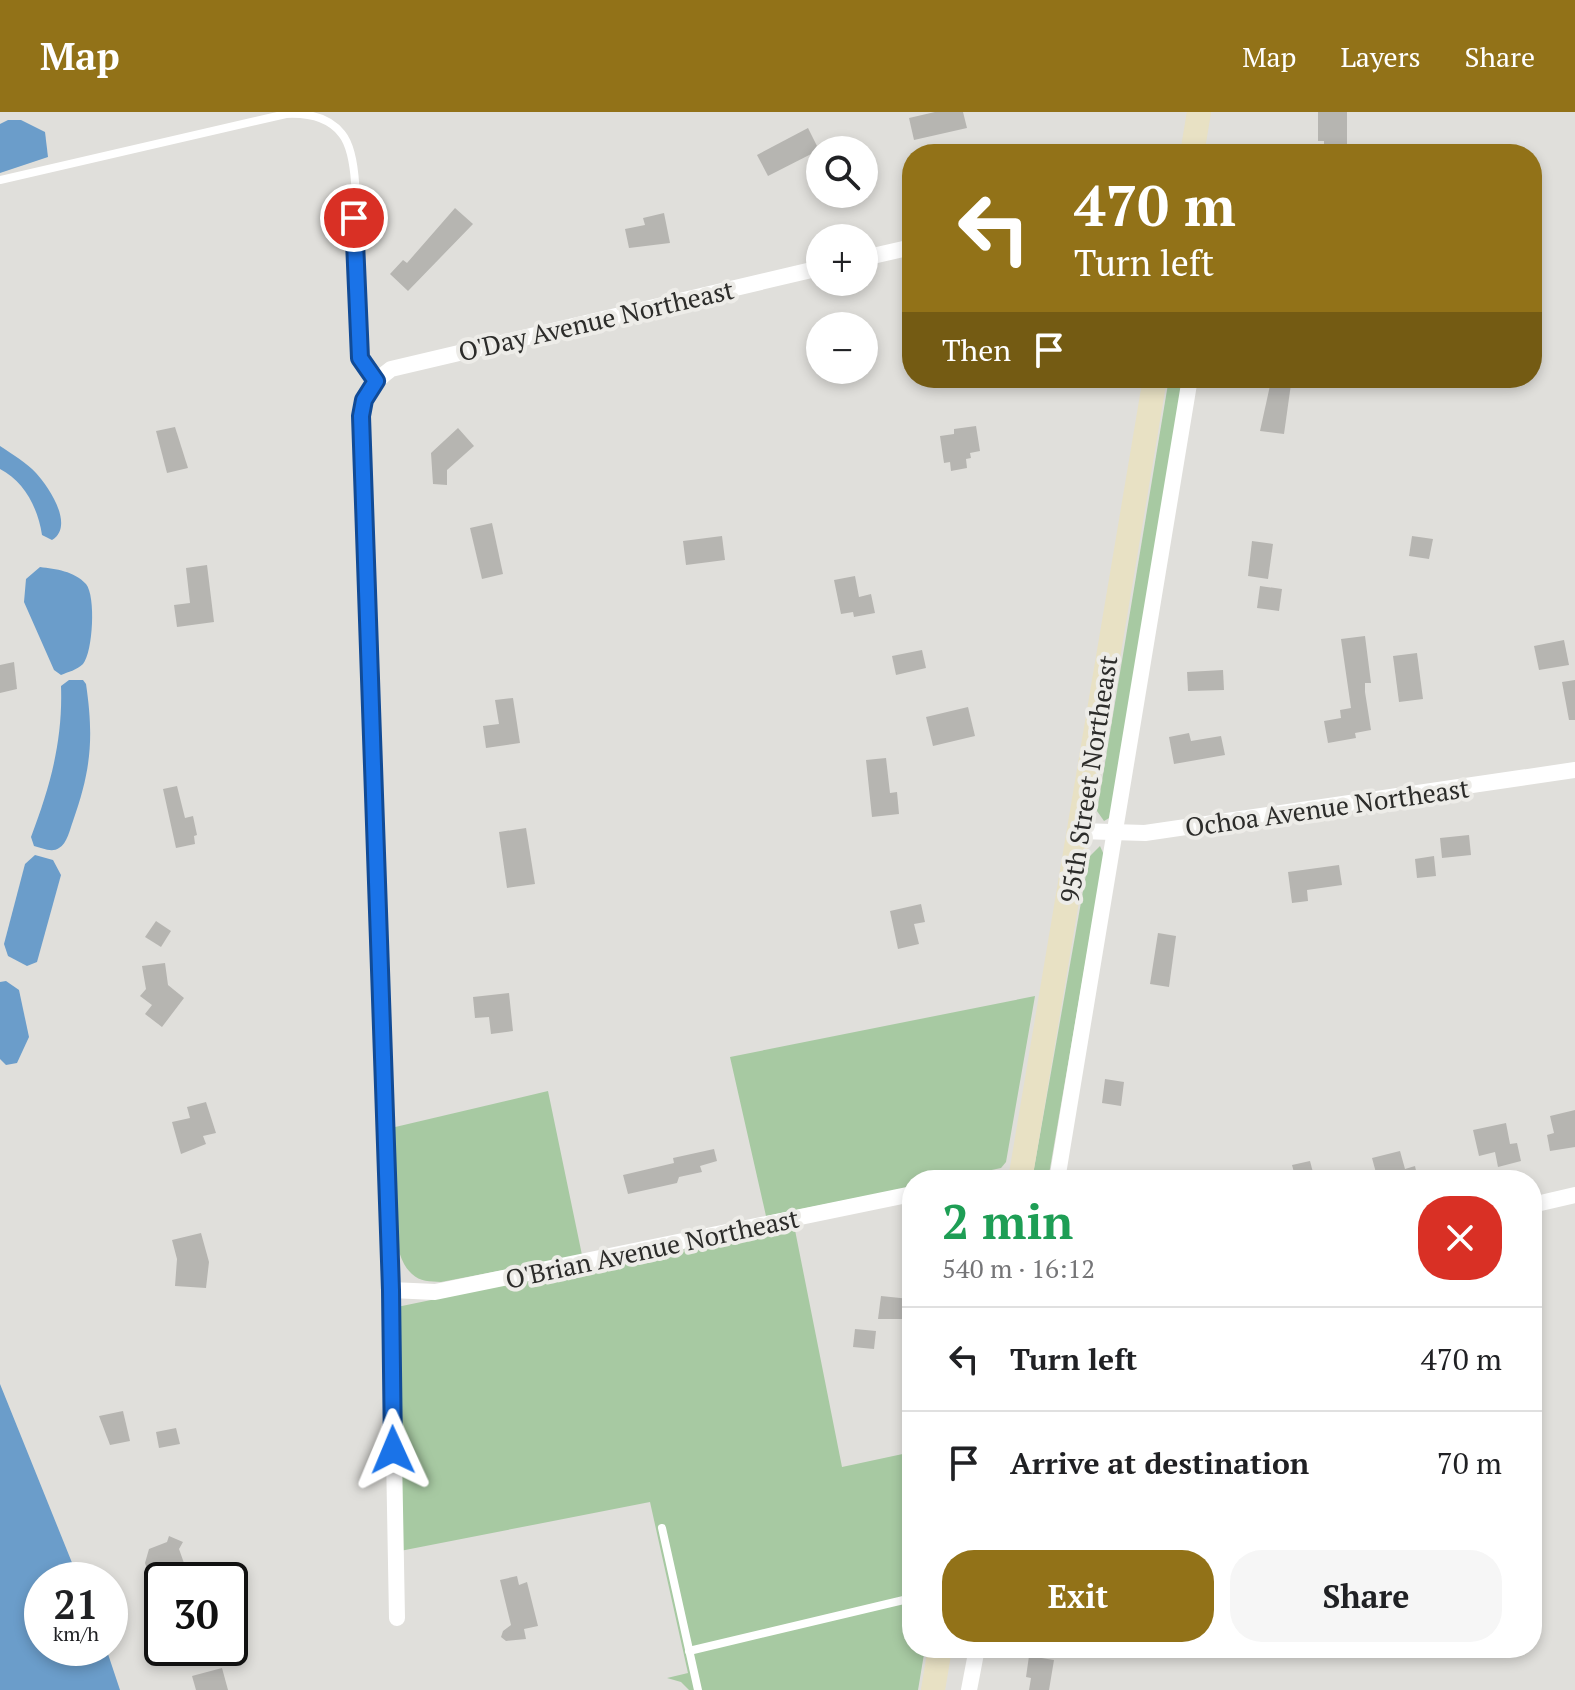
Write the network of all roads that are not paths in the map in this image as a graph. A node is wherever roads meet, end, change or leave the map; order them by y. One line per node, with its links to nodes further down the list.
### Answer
1 (1199, 112): 2 (main road)
2 (1194, 144)
3 (0, 180): 7 (lane)
4 (902, 249): 5 (street)
5 (878, 255)
6 (806, 271): 7 (street, O'Day Avenue Northeast)
7 (376, 381): 18 (street)
8 (1153, 388): 11 (main road, 95th Street Northeast)
9 (1188, 388): 12 (street)
10 (1575, 770): 12 (street, Ochoa Avenue Northeast)
11 (1079, 831): 12 (street, Ochoa Avenue Northeast); 13 (main road, 95th Street Northeast)
12 (1115, 833): 14 (street)
13 (1022, 1170)
14 (1059, 1170)
15 (1575, 1195): 17 (street)
16 (902, 1196): 18 (street, O'Brian Avenue Northeast)
17 (1542, 1203)
18 (391, 1290): 21 (street)
19 (662, 1528): 22 (lane)
20 (902, 1600): 22 (lane)
21 (397, 1618)
22 (689, 1651): 25 (lane)
23 (938, 1658): 26 (main road)
24 (975, 1658): 27 (street)
25 (698, 1690)
26 (933, 1690)
27 (969, 1690)

